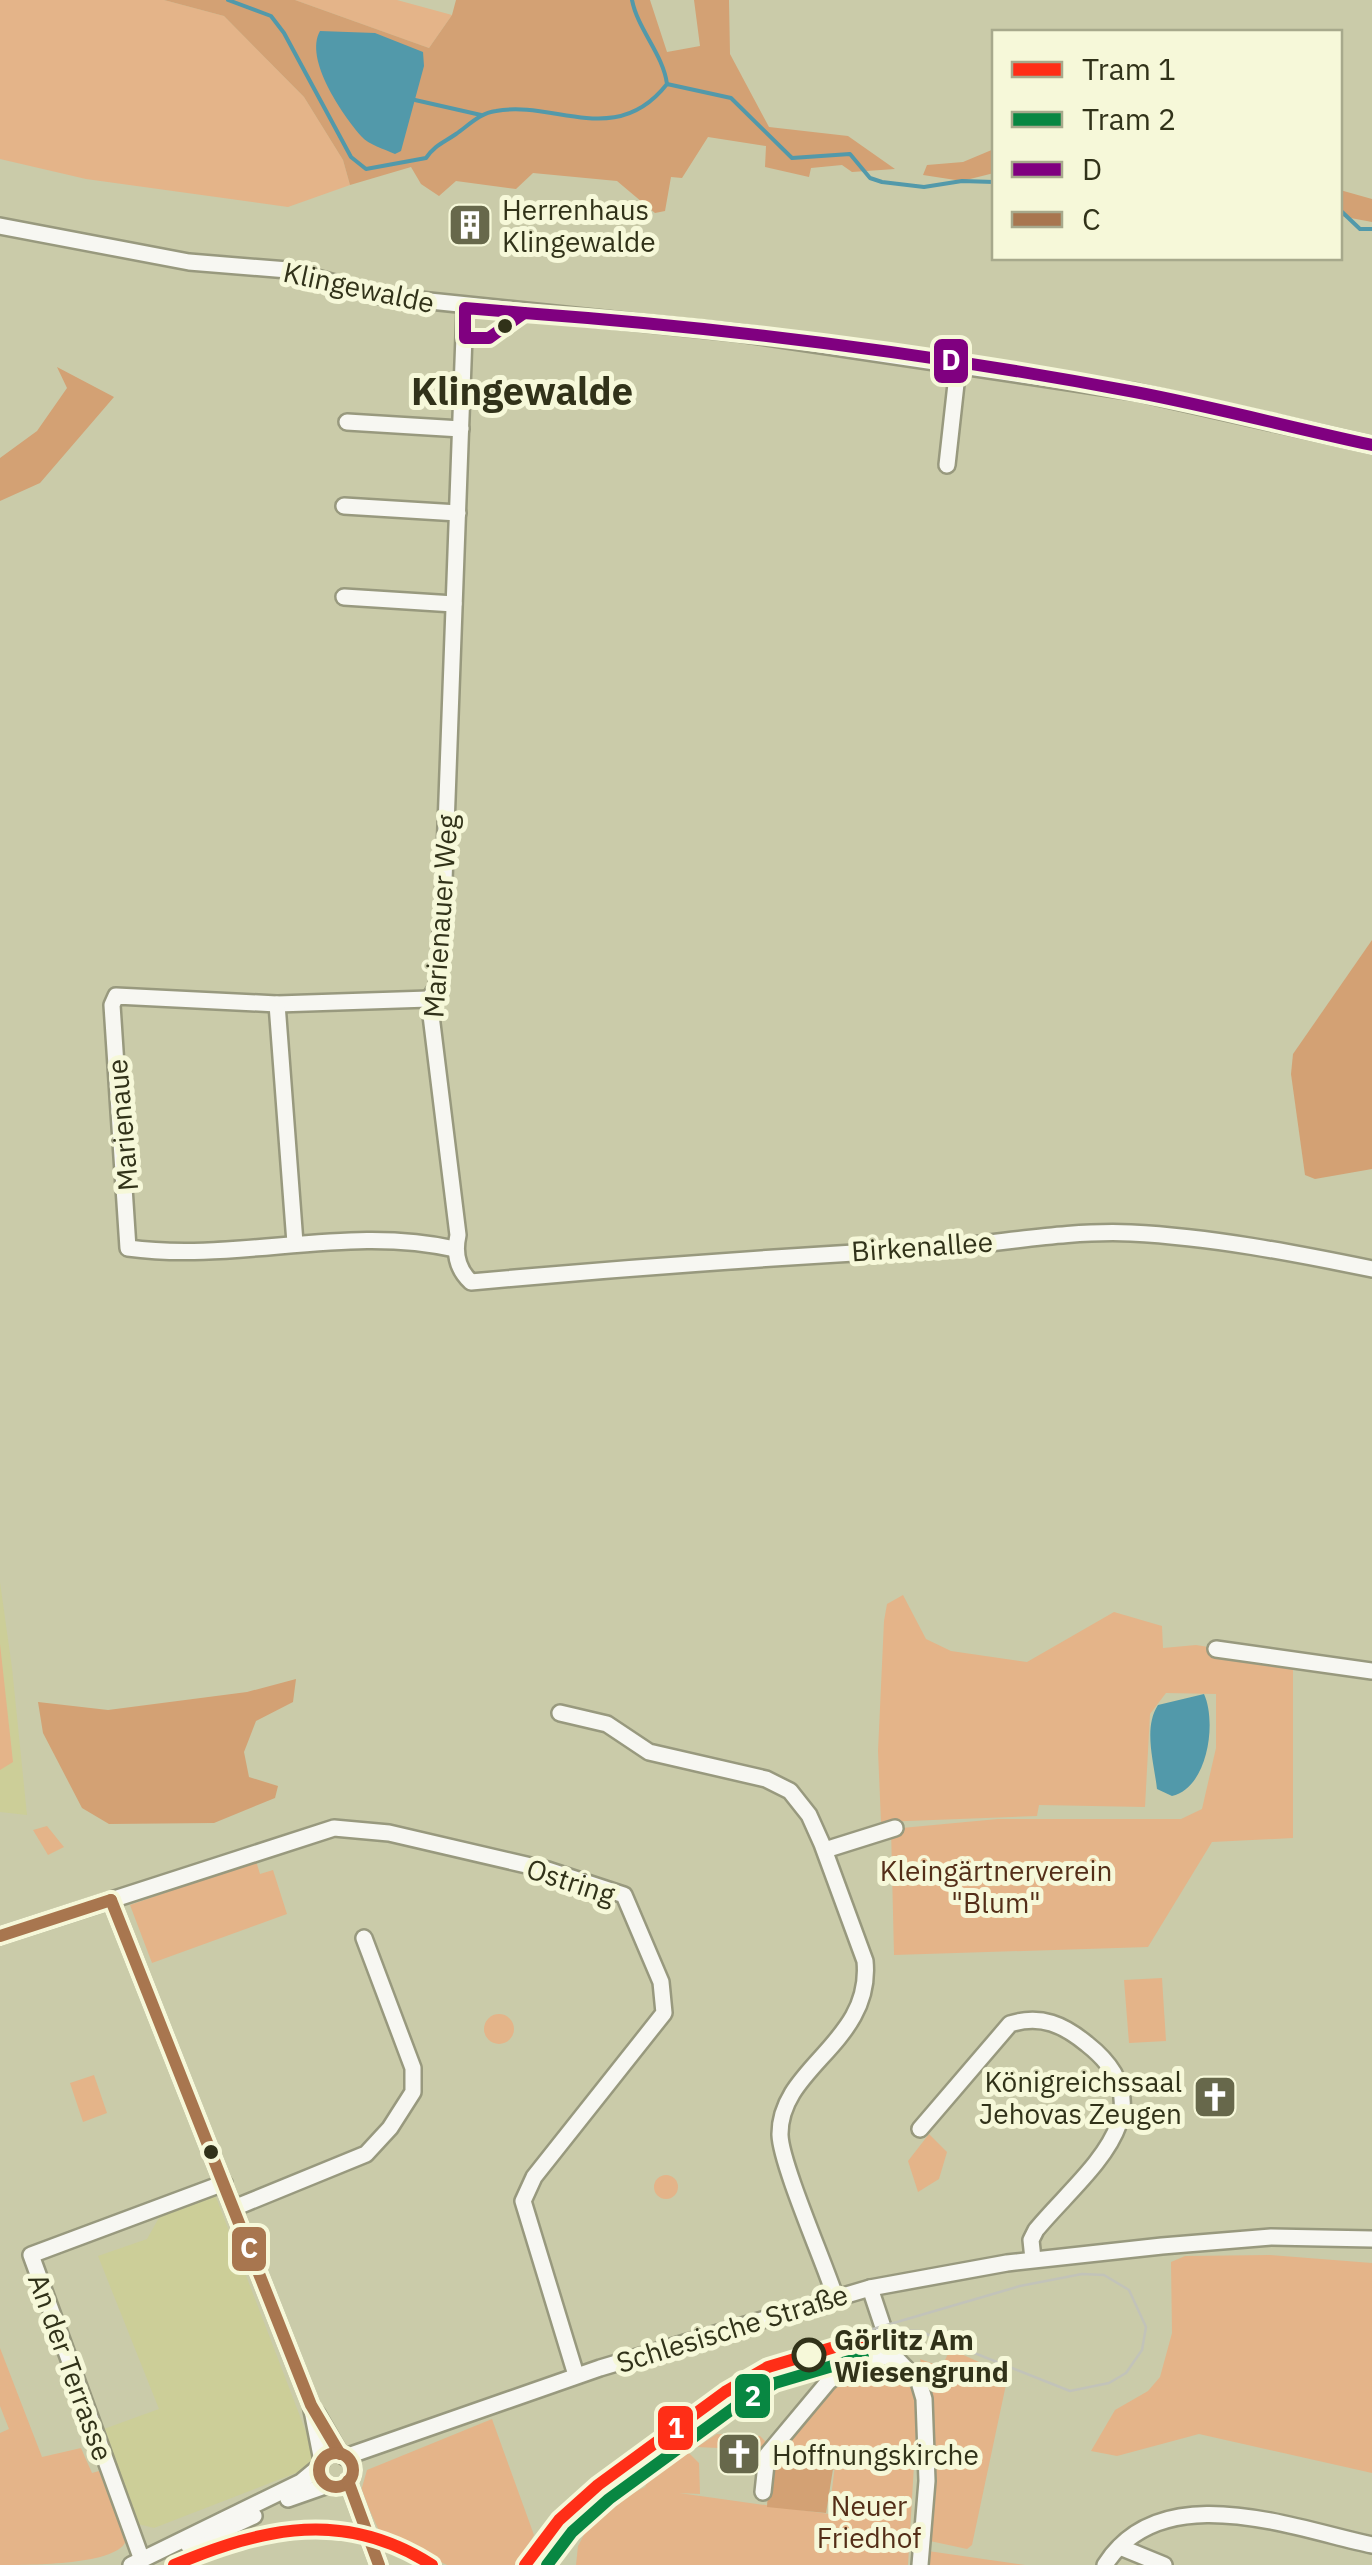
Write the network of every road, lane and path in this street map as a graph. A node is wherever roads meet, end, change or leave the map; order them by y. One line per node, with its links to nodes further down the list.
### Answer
1 (0, 226): 2 (street, Klingewalde)
2 (465, 308): 3 (street, Klingewalde); 5 (street, Marienauer Weg)
3 (958, 366): 6 (street, Klingewalde); 7 (street)
4 (347, 422): 5 (street)
5 (462, 430): 9 (street, Marienauer Weg)
6 (1372, 445)
7 (946, 465)
8 (344, 506): 9 (street)
9 (458, 513): 11 (street, Marienauer Weg)
10 (344, 596): 11 (street)
11 (454, 604): 12 (street, Marienauer Weg)
12 (429, 999): 13 (street, Marienaue); 15 (street, Marienauer Weg)
13 (277, 1004): 14 (street); 14 (street, Marienaue)
14 (295, 1243): 15 (street, Marienaue)
15 (455, 1249): 17 (street, Marienauer Weg)
16 (1372, 1270): 17 (street, Birkenallee)
17 (470, 1282)
18 (1216, 1648): 19 (street)
19 (1372, 1671)
20 (560, 1713): 22 (street)
21 (895, 1828): 22 (street)
22 (824, 1850): 32 (street)
23 (111, 1900): 24 (street); 27 (street); 34 (street, Ostring)
24 (0, 1936)
25 (364, 1938): 28 (street)
26 (920, 2129): 30 (street)
27 (224, 2183): 28 (street); 44 (street, An der Terrasse)
28 (234, 2208): 35 (street)
29 (1372, 2239): 30 (street, Schlesische Straße)
30 (1033, 2259): 31 (street, Schlesische Straße)
31 (870, 2288): 32 (street, Schlesische Straße); 33 (street)
32 (835, 2296): 34 (street, Schlesische Straße)
33 (892, 2354): 40 (street); 47 (street)
34 (576, 2376): 36 (street, Schlesische Straße)
35 (311, 2405): 37 (street); 38 (street)
36 (438, 2426): 37 (street, Schlesische Straße); 39 (street, Schlesische Straße)
37 (343, 2455): 38 (street, Schlesische Straße); 39 (street)
38 (320, 2464): 39 (street); 44 (street)
39 (341, 2481): 44 (street, Schlesische Straße); 46 (street)
40 (764, 2492)
41 (1144, 2530): 42 (street); 43 (street); 45 (street)
42 (1372, 2545)
43 (1120, 2546): 45 (street); 48 (street)
44 (137, 2563)
45 (1162, 2564)
46 (378, 2565)
47 (920, 2565)
48 (1105, 2565)

